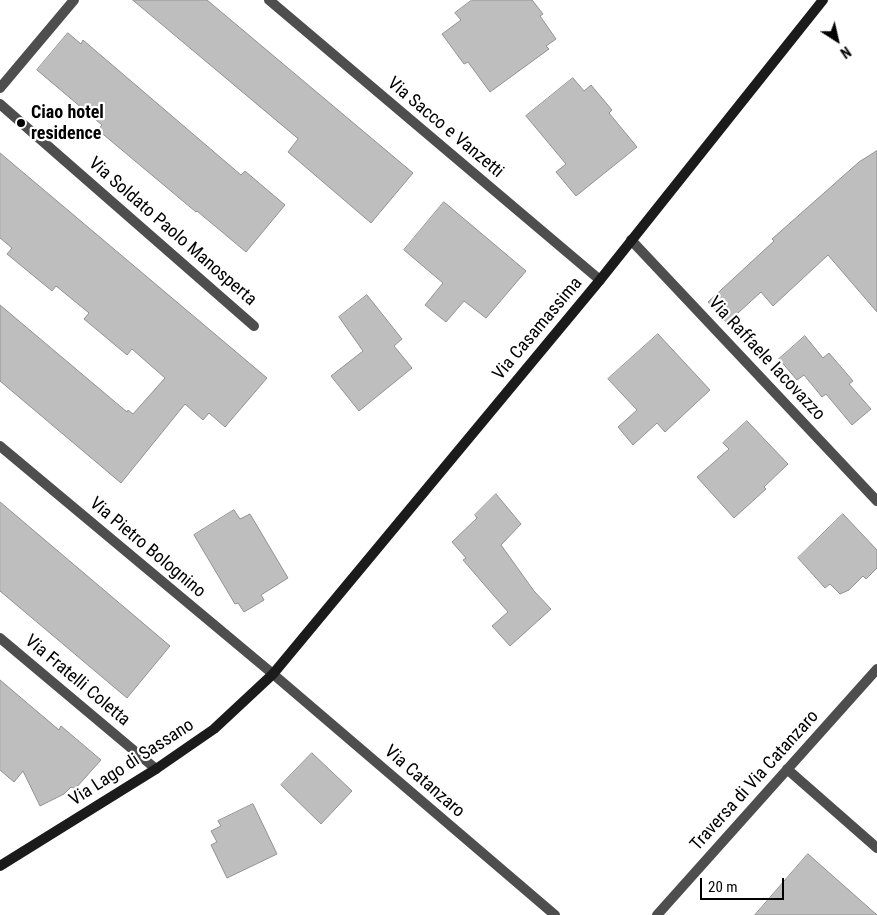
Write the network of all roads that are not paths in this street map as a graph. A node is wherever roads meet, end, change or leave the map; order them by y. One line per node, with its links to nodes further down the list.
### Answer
1 (74, 0): 4 (street)
2 (269, 0): 7 (street, Via Sacco e Vanzetti)
3 (823, 0): 6 (main road, Via Casamassima)
4 (0, 88)
5 (0, 104): 8 (street, Via Soldato Paolo Manosperta)
6 (631, 240): 7 (main road, Via Casamassima); 10 (street, Via Raffaele Iacovazzo)
7 (600, 280): 13 (main road, Via Casamassima)
8 (254, 326)
9 (0, 446): 13 (street, Via Pietro Bolognino)
10 (877, 501)
11 (0, 638): 14 (street, Via Fratelli Coletta)
12 (877, 669): 15 (street, Traversa di Via Catanzaro)
13 (273, 674): 14 (main road, Via Lago di Sassano); 18 (street, Via Catanzaro)
14 (156, 769): 17 (main road, Via Lago di Sassano)
15 (787, 770): 16 (street); 19 (street, Traversa di Via Catanzaro)
16 (877, 848)
17 (0, 866)
18 (554, 915)
19 (657, 915)

